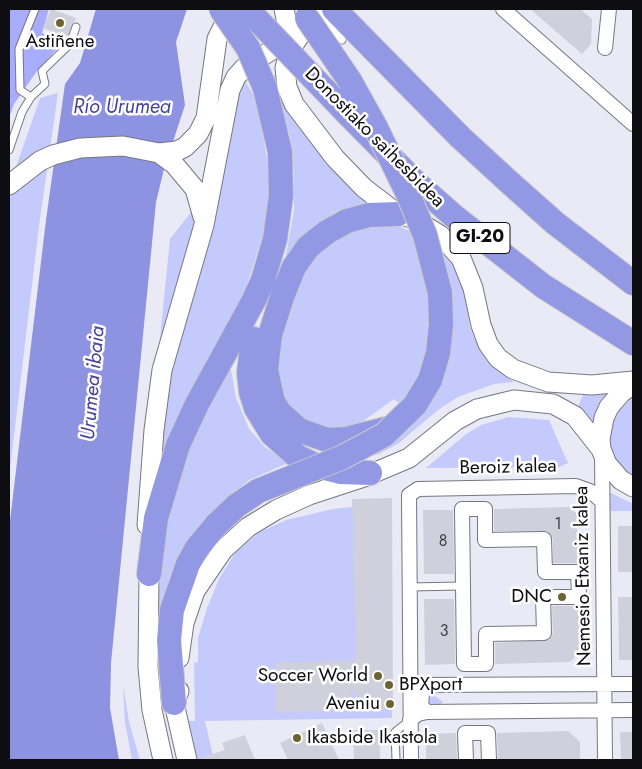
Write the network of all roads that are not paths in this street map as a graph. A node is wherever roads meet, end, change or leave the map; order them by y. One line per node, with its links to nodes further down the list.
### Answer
1 (35, 9): 11 (lane)
2 (222, 9): 18 (highway, bridge)
3 (242, 9): 14 (street)
4 (247, 9): 20 (highway, Donostiako saihesbidea / GI-20, bridge)
5 (503, 9): 12 (street)
6 (609, 9): 10 (street)
7 (308, 15): 9 (lane); 16 (street); 17 (street); 19 (highway); 22 (highway, bridge)
8 (76, 27): 11 (lane)
9 (342, 40)
10 (605, 48)
11 (31, 97): 13 (lane)
12 (633, 124)
13 (9, 150)
14 (159, 153): 15 (street); 17 (street)
15 (9, 185)
16 (398, 214): 21 (street); 22 (highway)
17 (204, 226): 27 (street)
18 (263, 280): 24 (highway); 27 (highway)
19 (633, 283)
20 (633, 343)
21 (633, 382): 23 (street)
22 (396, 425): 35 (highway, bridge)
23 (601, 452): 24 (street); 25 (street); 26 (street, Nemesio Etxaniz kalea)
24 (370, 473): 35 (street)
25 (633, 487)
26 (602, 501): 29 (street, Beroiz kalea); 34 (street, Nemesio Etxaniz kalea)
27 (150, 574): 39 (street)
28 (461, 586): 29 (lane)
29 (408, 587): 31 (street)
30 (464, 664): 30 (street)
31 (410, 680): 33 (street); 38 (street)
32 (633, 684): 34 (street)
33 (427, 685): 34 (street); 37 (street)
34 (604, 700): 36 (street); 37 (street); 45 (street, Nemesio Etxaniz kalea)
35 (174, 704): 40 (street)
36 (633, 710)
37 (427, 712): 38 (street)
38 (410, 720): 41 (lane); 42 (street)
39 (163, 760)
40 (187, 760)
41 (396, 760)
42 (411, 760)
43 (466, 760): 44 (street)
44 (488, 760)
45 (606, 760)

